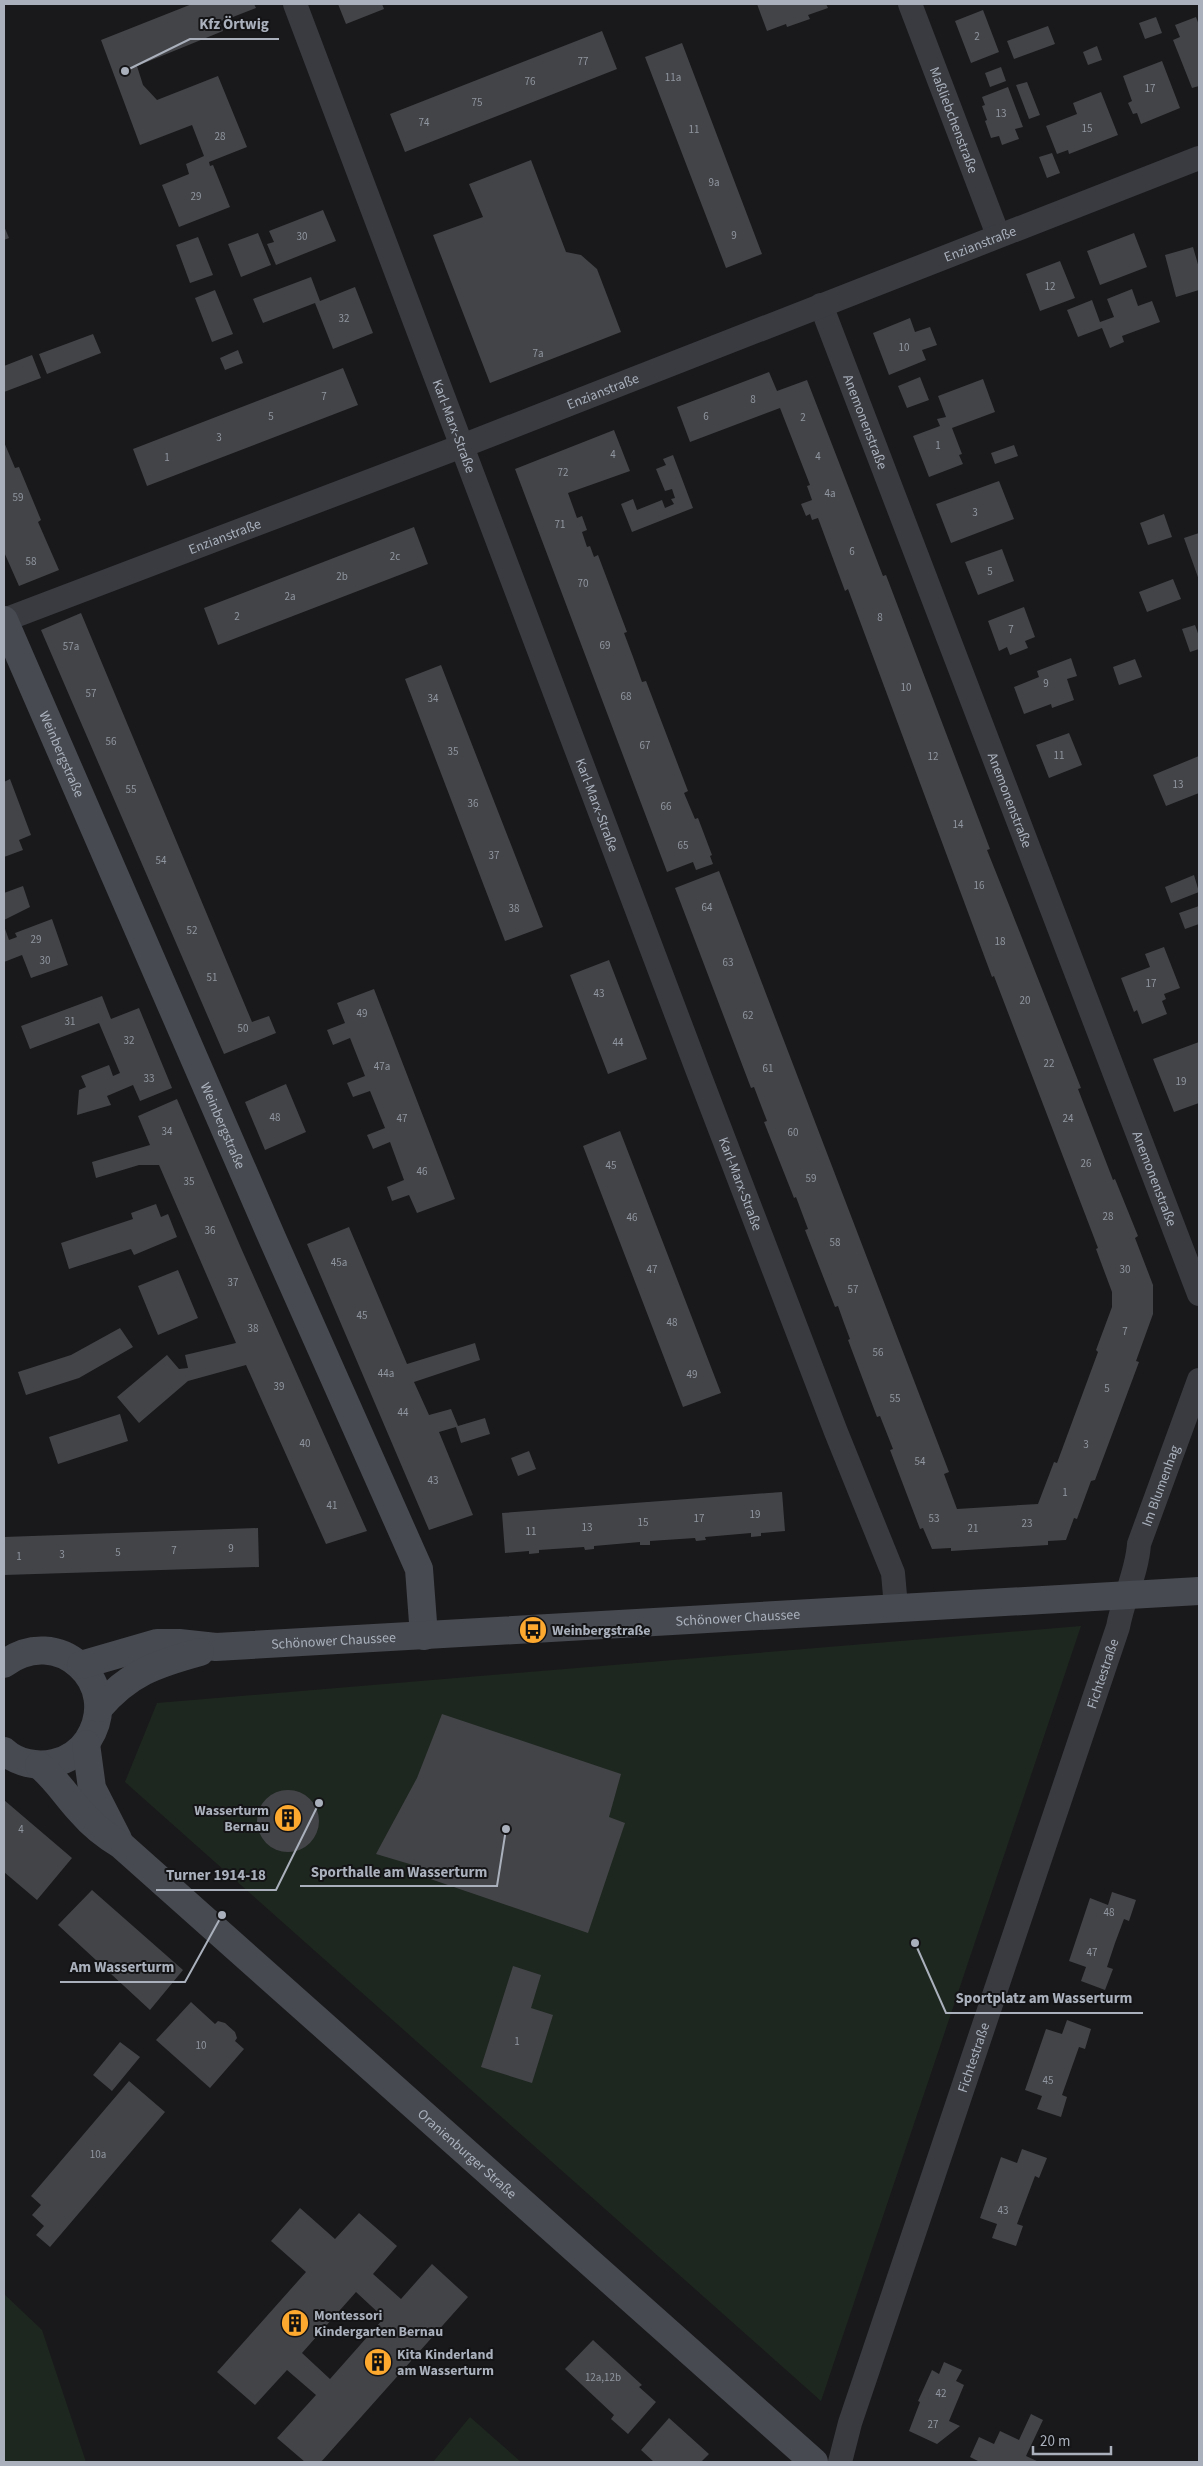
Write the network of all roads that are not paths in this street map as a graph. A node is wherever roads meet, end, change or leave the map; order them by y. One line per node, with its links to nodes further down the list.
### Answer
1 (295, 4): 6 (street, Karl-Marx-Straße)
2 (910, 4): 4 (street, Maßliebchenstraße)
3 (1199, 158): 4 (street, Enzianstraße)
4 (998, 235): 5 (street, Enzianstraße)
5 (821, 305): 6 (street, Enzianstraße); 8 (street, Anemonenstraße)
6 (462, 446): 7 (street, Enzianstraße); 12 (street, Karl-Marx-Straße)
7 (4, 620): 13 (main road, Weinbergstraße)
8 (1199, 1294)
9 (1199, 1380): 11 (street, Im Blumenhag)
10 (1199, 1591): 11 (main road, Schönower Chaussee)
11 (1125, 1594): 12 (main road, Schönower Chaussee); 23 (street, Fichtestraße)
12 (896, 1607): 13 (main road, Schönower Chaussee)
13 (424, 1636): 14 (main road, Schönower Chaussee)
14 (216, 1647): 16 (main road, Schönower Chaussee); 17 (main road, Schönower Chaussee)
15 (4, 1664): 16 (main road)
16 (81, 1665): 17 (main road)
17 (99, 1708): 18 (main road)
18 (86, 1744): 20 (main road); 21 (main road, Oranienburger Straße)
19 (4, 1751): 20 (main road)
20 (39, 1765): 21 (main road, Oranienburger Straße)
21 (121, 1845): 22 (main road, Oranienburger Straße)
22 (814, 2462)
23 (840, 2462)

